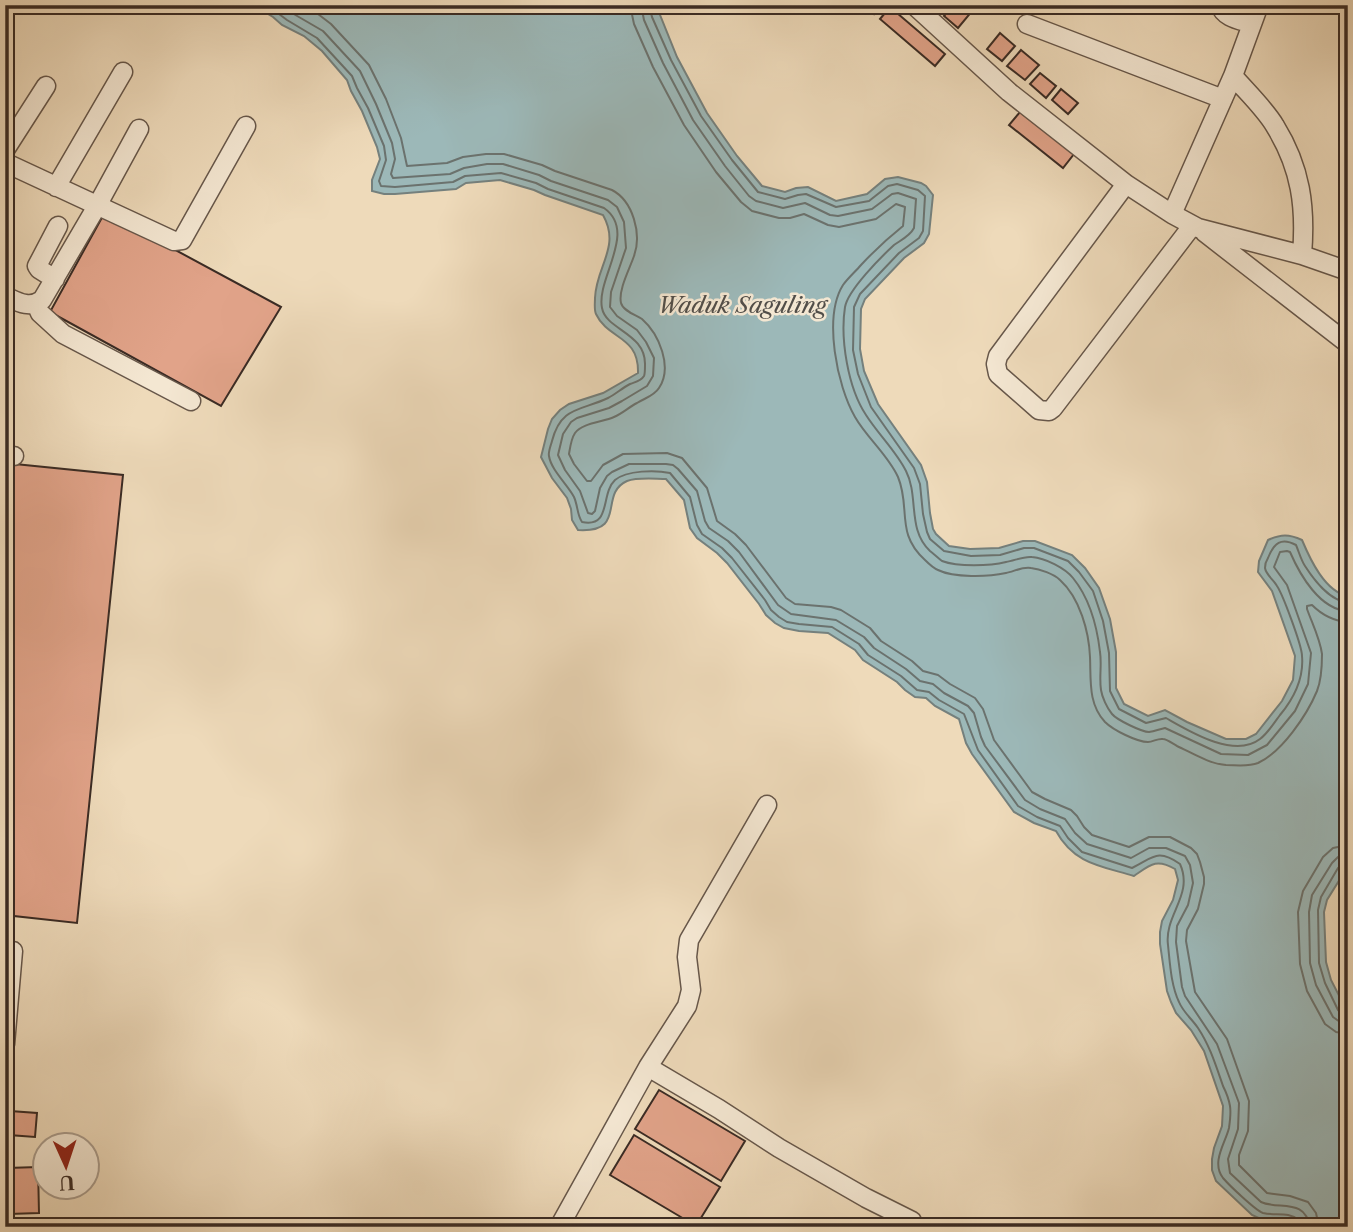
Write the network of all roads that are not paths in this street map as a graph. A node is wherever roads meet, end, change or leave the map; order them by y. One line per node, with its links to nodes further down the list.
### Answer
1 (914, 5): 14 (street)
2 (1220, 5): 5 (street)
3 (1258, 5): 5 (street)
4 (1027, 24): 9 (street)
5 (1252, 24): 7 (street)
6 (123, 72): 15 (street)
7 (1233, 76): 9 (street); 20 (street)
8 (46, 86): 12 (street)
9 (1223, 99): 17 (street)
10 (246, 126): 16 (street)
11 (139, 129): 16 (street)
12 (5, 150)
13 (5, 161): 15 (street)
14 (1126, 184): 17 (street); 19 (street)
15 (56, 187): 16 (street)
16 (97, 206): 22 (street)
17 (1172, 214): 19 (street)
18 (58, 226): 22 (street)
19 (1195, 227): 20 (street); 25 (street)
20 (1302, 255): 21 (street)
21 (1348, 271)
22 (55, 278): 24 (street)
23 (5, 296): 24 (street)
24 (36, 304): 26 (street)
25 (1347, 342)
26 (191, 401)
27 (767, 806): 30 (street)
28 (13, 951): 29 (street)
29 (5, 1044)
30 (648, 1067): 31 (street); 32 (street)
31 (559, 1227)
32 (914, 1227)

